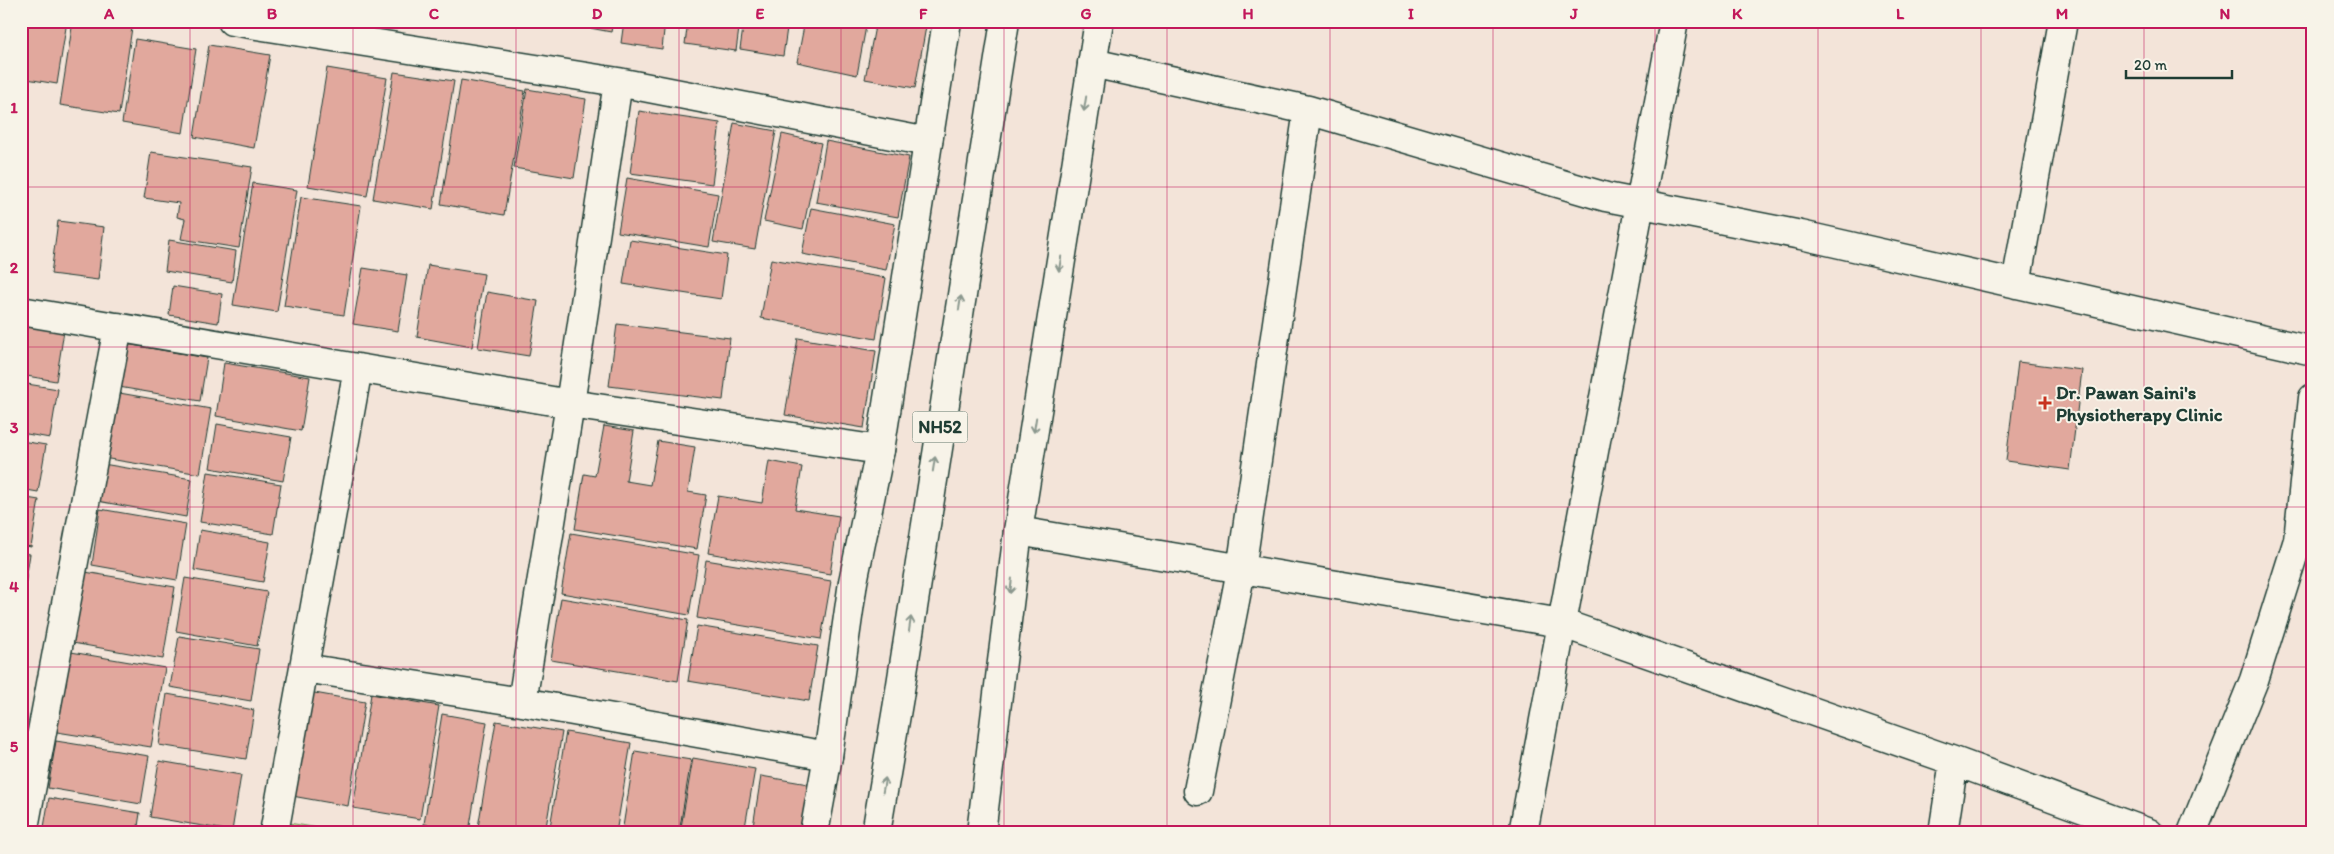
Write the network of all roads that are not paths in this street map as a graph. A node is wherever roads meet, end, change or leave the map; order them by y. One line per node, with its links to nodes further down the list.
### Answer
1 (232, 21): 8 (main road)
2 (947, 21): 10 (main road)
3 (1005, 21): 31 (main road, NH52, one-way to 3)
4 (1099, 21): 7 (main road)
5 (1674, 21): 11 (main road)
6 (2063, 21): 12 (main road)
7 (1092, 63): 9 (main road); 20 (main road, one-way to 20)
8 (618, 82): 10 (main road); 18 (main road)
9 (1308, 110): 11 (main road); 21 (main road)
10 (928, 142): 19 (main road)
11 (1639, 203): 12 (main road); 22 (main road)
12 (2016, 284): 15 (main road)
13 (21, 311): 14 (main road)
14 (118, 328): 16 (main road); 28 (main road)
15 (2313, 351)
16 (358, 368): 18 (main road); 23 (main road)
17 (2313, 398): 36 (main road)
18 (570, 404): 19 (main road); 24 (main road)
19 (880, 450): 25 (main road)
20 (1018, 531): 21 (main road); 32 (main road, one-way to 32)
21 (1241, 570): 22 (main road); 27 (main road)
22 (1562, 623): 26 (main road); 33 (main road)
23 (304, 668): 24 (main road); 29 (main road)
24 (522, 702): 25 (main road)
25 (828, 756): 30 (main road)
26 (1954, 761): 34 (main road); 35 (main road)
27 (1198, 791)
28 (24, 833)
29 (274, 833)
30 (814, 833)
31 (876, 833)
32 (981, 833)
33 (1523, 833)
34 (1944, 833)
35 (2148, 833)
36 (2192, 833)

